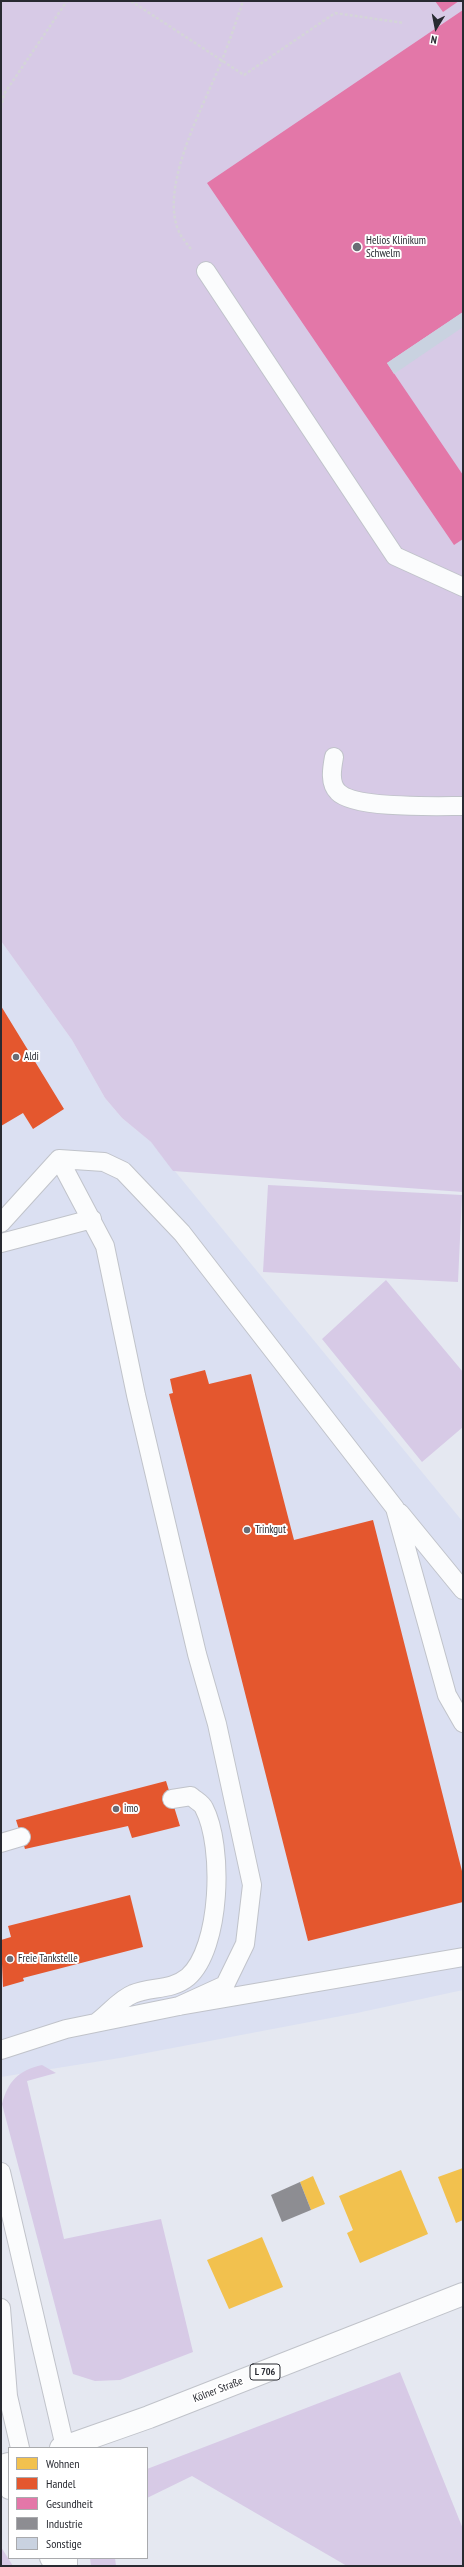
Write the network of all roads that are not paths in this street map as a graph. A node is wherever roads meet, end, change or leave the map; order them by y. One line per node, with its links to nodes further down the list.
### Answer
1 (206, 271): 2 (lane)
2 (463, 587)
3 (334, 757): 4 (lane)
4 (463, 806)
5 (59, 1159): 6 (lane); 7 (lane); 9 (lane)
6 (92, 1219): 8 (lane); 16 (lane)
7 (1, 1223)
8 (1, 1243)
9 (395, 1508): 10 (lane); 11 (lane)
10 (463, 1590)
11 (463, 1723)
12 (172, 1799): 17 (lane)
13 (22, 1837): 14 (lane)
14 (1, 1844)
15 (463, 1957): 16 (lane)
16 (179, 2006): 17 (lane)
17 (93, 2025): 18 (lane)
18 (1, 2050)
19 (1, 2172): 23 (lane)
20 (463, 2294): 23 (main road, Kölner Straße / L 706)
21 (1, 2308): 22 (lane)
22 (20, 2447)
23 (63, 2447)
24 (1, 2475): 25 (lane)
25 (8, 2488)

